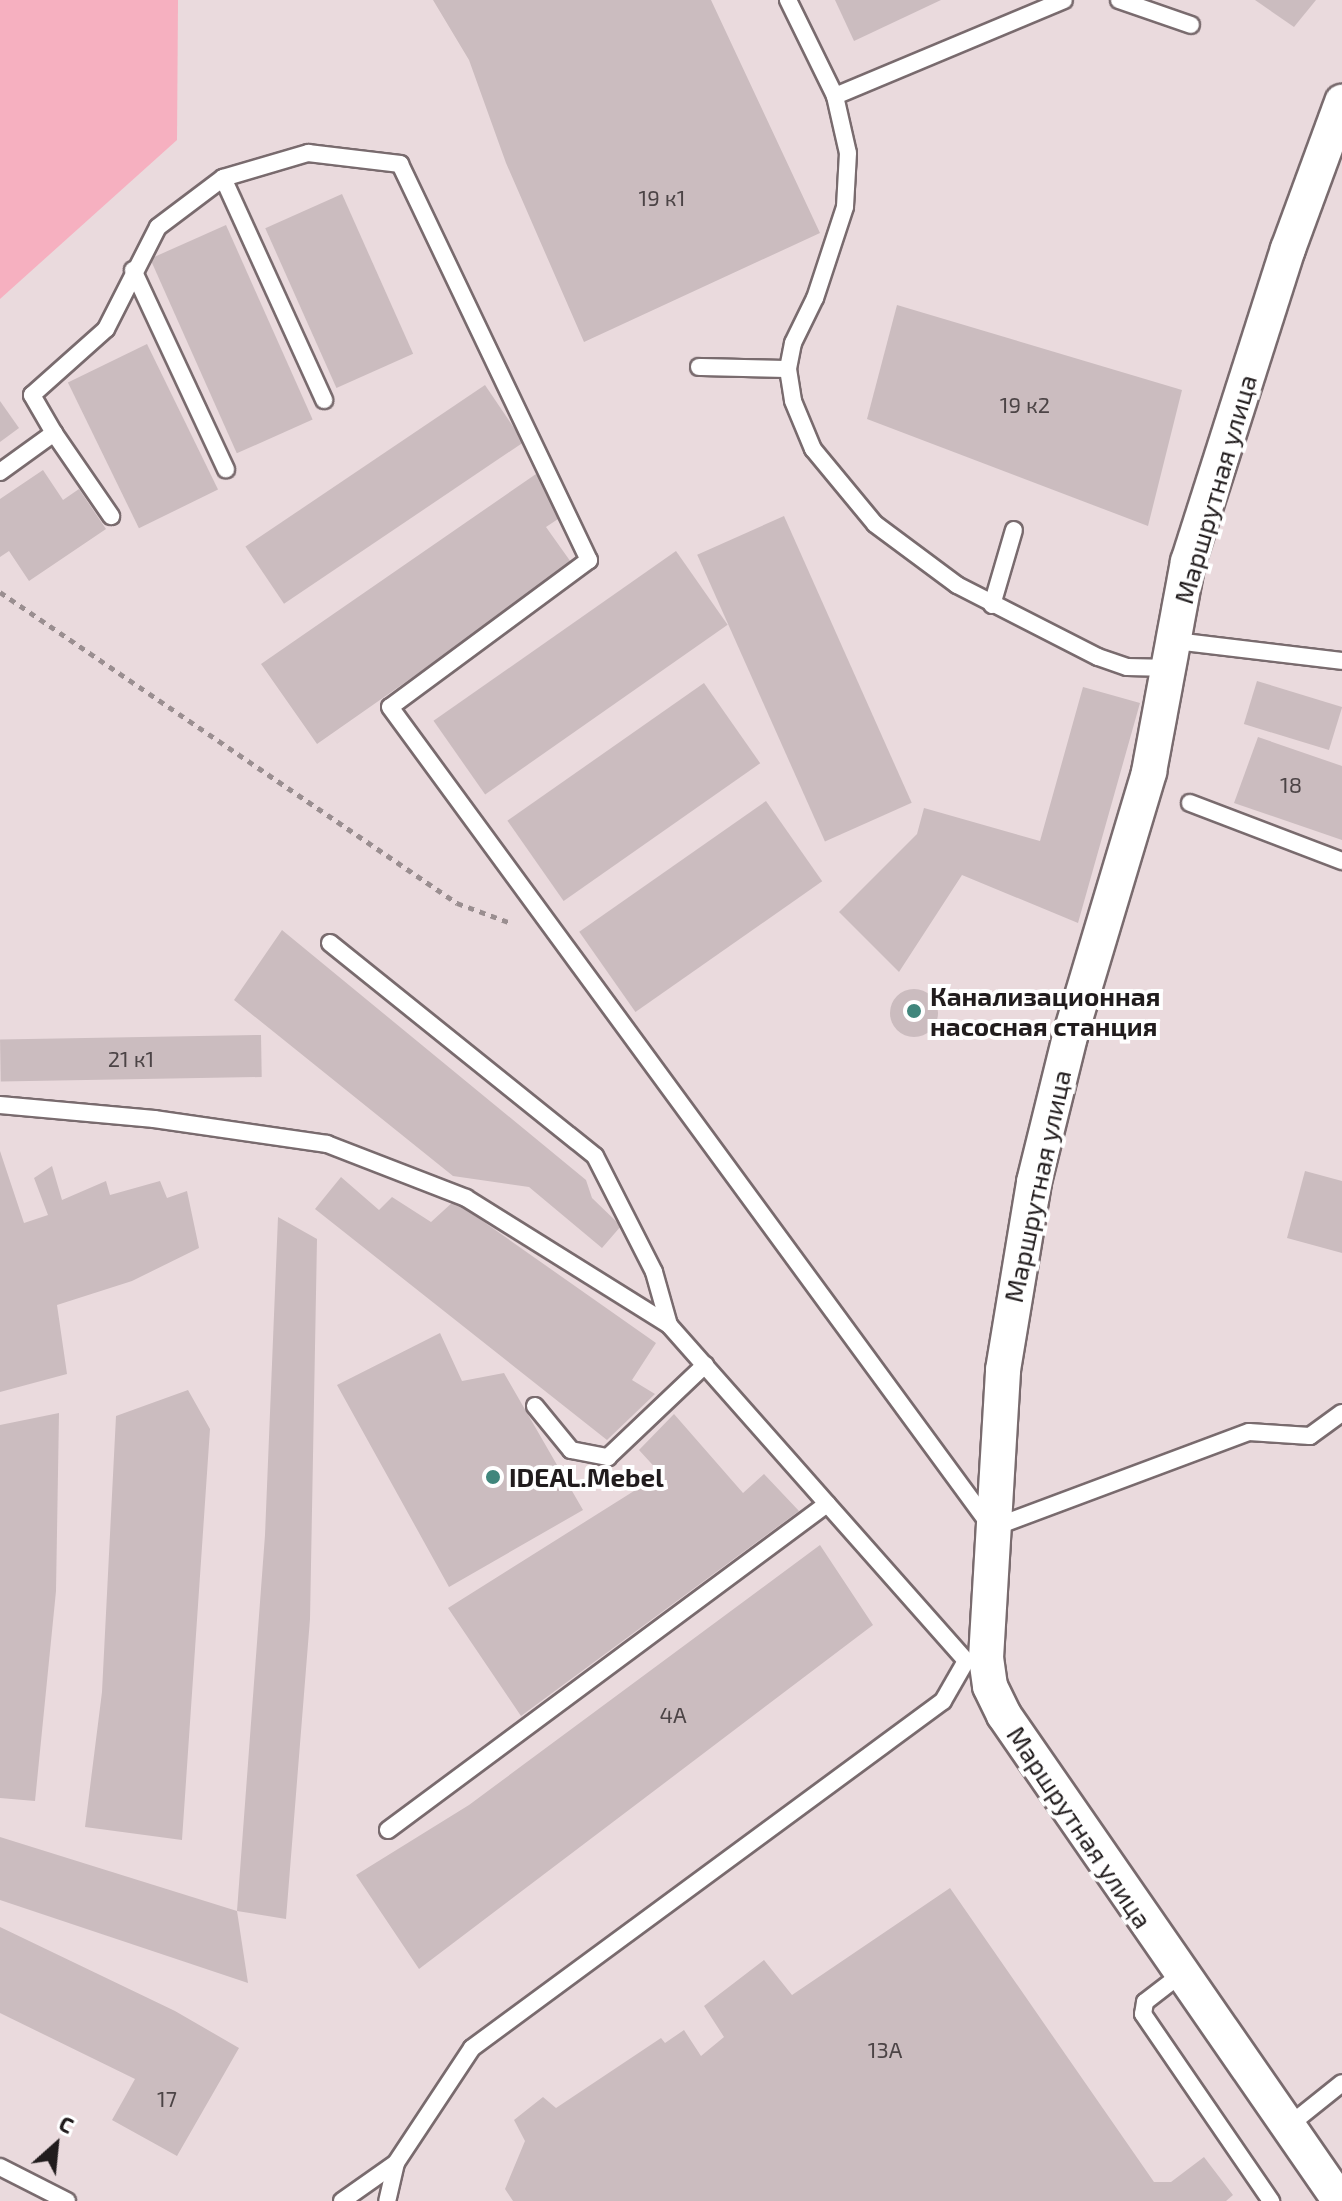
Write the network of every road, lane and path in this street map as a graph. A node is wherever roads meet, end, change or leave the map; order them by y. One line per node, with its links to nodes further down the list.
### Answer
1 (788, 0): 5 (lane)
2 (1119, 0): 4 (lane)
3 (1066, 1): 5 (lane)
4 (1191, 25)
5 (835, 96): 10 (lane)
6 (1342, 102): 19 (street, Маршрутная улица)
7 (223, 178): 8 (lane); 11 (lane); 31 (lane)
8 (133, 270): 12 (lane); 13 (lane)
9 (699, 367): 10 (lane)
10 (788, 369): 18 (lane)
11 (324, 400)
12 (54, 433): 14 (lane); 15 (lane)
13 (226, 469)
14 (0, 472)
15 (111, 516)
16 (1014, 530): 18 (lane)
17 (0, 592): 23 (path)
18 (992, 605): 19 (lane)
19 (1173, 655): 20 (lane); 31 (street, Маршрутная улица)
20 (1342, 661)
21 (1190, 803): 22 (lane)
22 (1342, 861)
23 (457, 903)
24 (330, 943): 26 (lane)
25 (0, 1105): 26 (lane)
26 (669, 1325): 27 (lane)
27 (705, 1365): 28 (lane); 30 (lane)
28 (535, 1406)
29 (1342, 1413): 31 (lane)
30 (827, 1504): 32 (lane); 33 (lane)
31 (992, 1528): 32 (street, Маршрутная улица)
32 (976, 1662): 34 (street, Маршрутная улица); 37 (lane)
33 (388, 1830)
34 (1180, 1975): 36 (street, Маршрутная улица); 42 (lane)
35 (1342, 2083): 36 (lane)
36 (1287, 2127): 43 (street, Маршрутная улица)
37 (396, 2163): 40 (lane); 41 (lane)
38 (0, 2167): 39 (lane)
39 (67, 2201)
40 (342, 2201)
41 (387, 2201)
42 (1271, 2201)
43 (1340, 2201)

